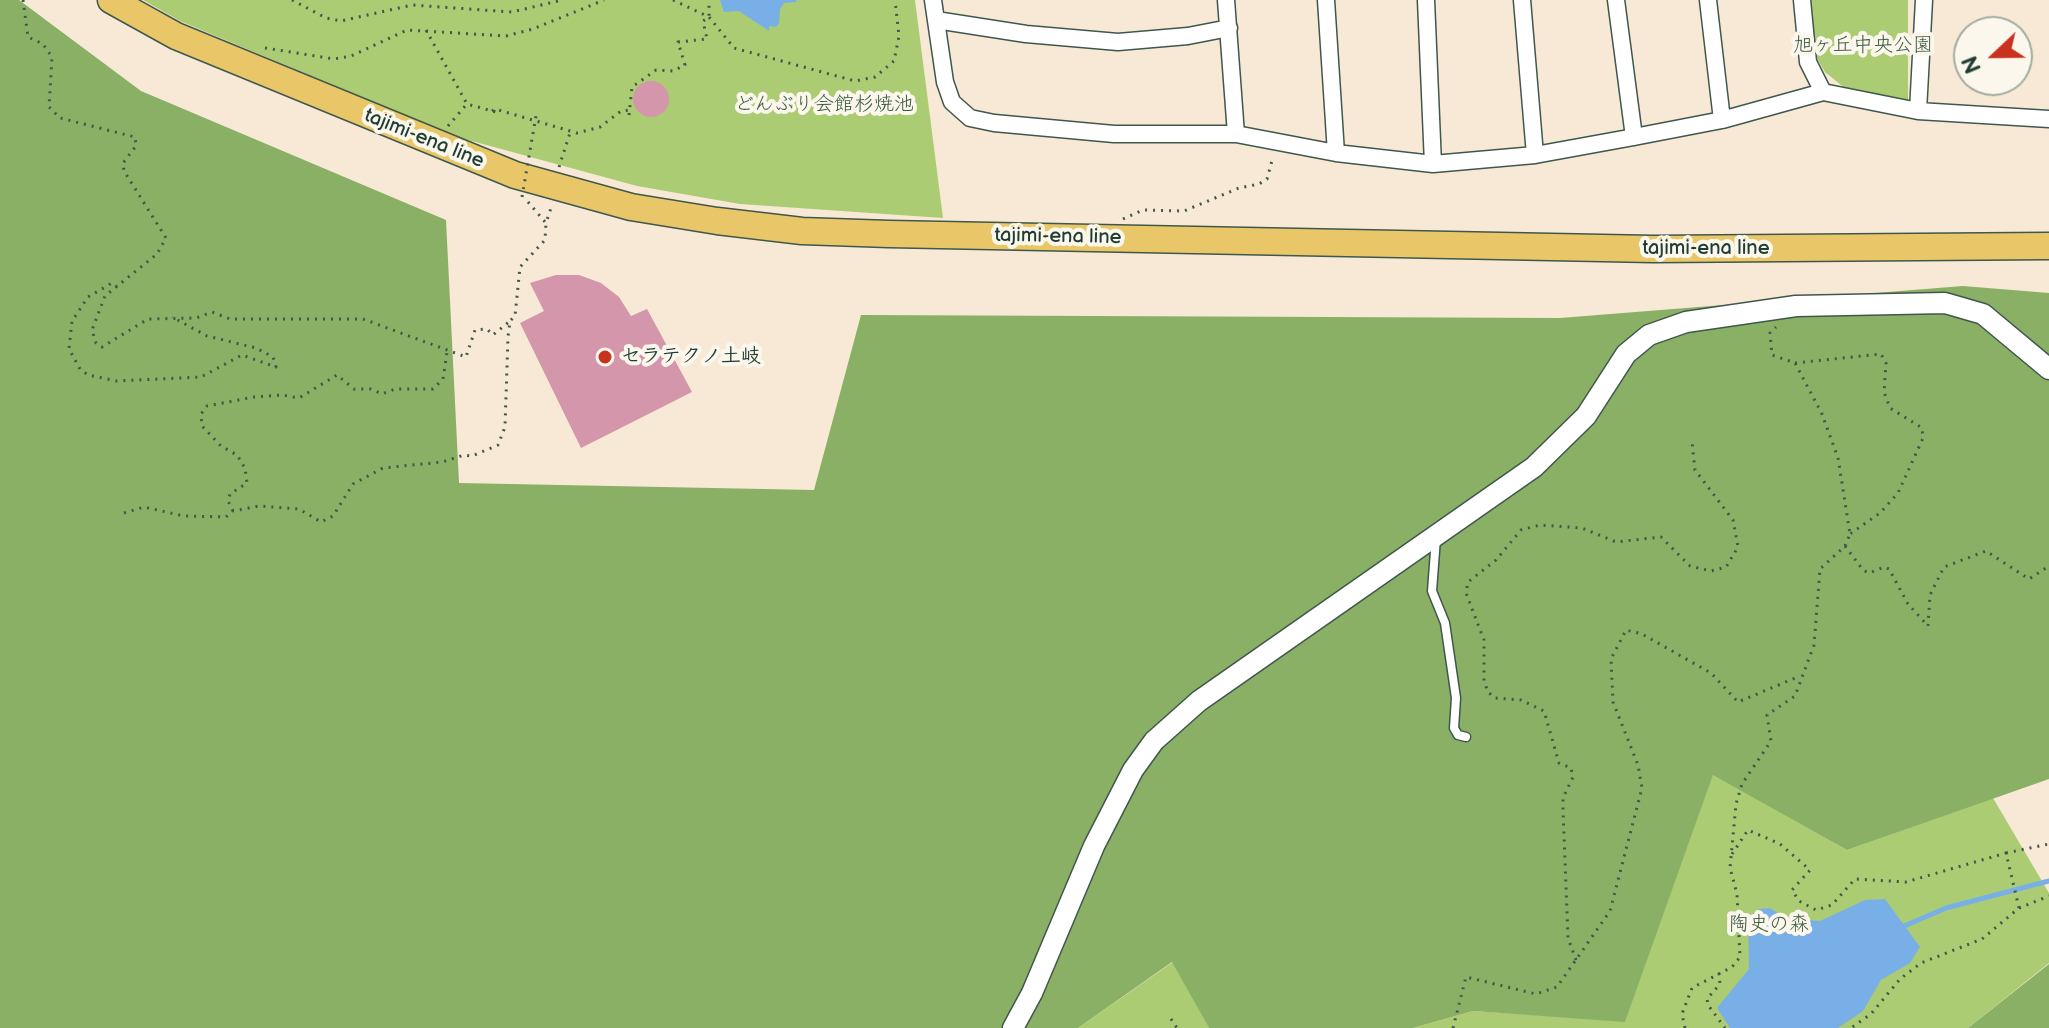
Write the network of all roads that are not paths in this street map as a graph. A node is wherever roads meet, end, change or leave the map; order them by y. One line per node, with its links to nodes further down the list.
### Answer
1 (111, 0): 22 (main road, tajimi-ena line)
2 (933, 0): 11 (street)
3 (1226, 0): 12 (street)
4 (1326, 0): 19 (street)
5 (1426, 0): 21 (street)
6 (1522, 0): 20 (street)
7 (1616, 0): 18 (street)
8 (1708, 0): 16 (street)
9 (1802, 0): 13 (street)
10 (1924, 0): 14 (street)
11 (936, 20): 12 (street); 17 (street)
12 (1229, 28): 17 (street)
13 (1823, 92): 14 (street); 16 (street)
14 (1918, 111): 15 (street)
15 (2049, 119)
16 (1722, 120): 18 (street)
17 (1236, 134): 19 (street)
18 (1634, 137): 20 (street)
19 (1336, 153): 21 (street)
20 (1535, 155): 21 (street)
21 (1433, 164)
22 (2049, 246)
23 (2049, 369): 24 (street)
24 (1436, 535): 25 (lane); 26 (street)
25 (1466, 737)
26 (1013, 1028)

